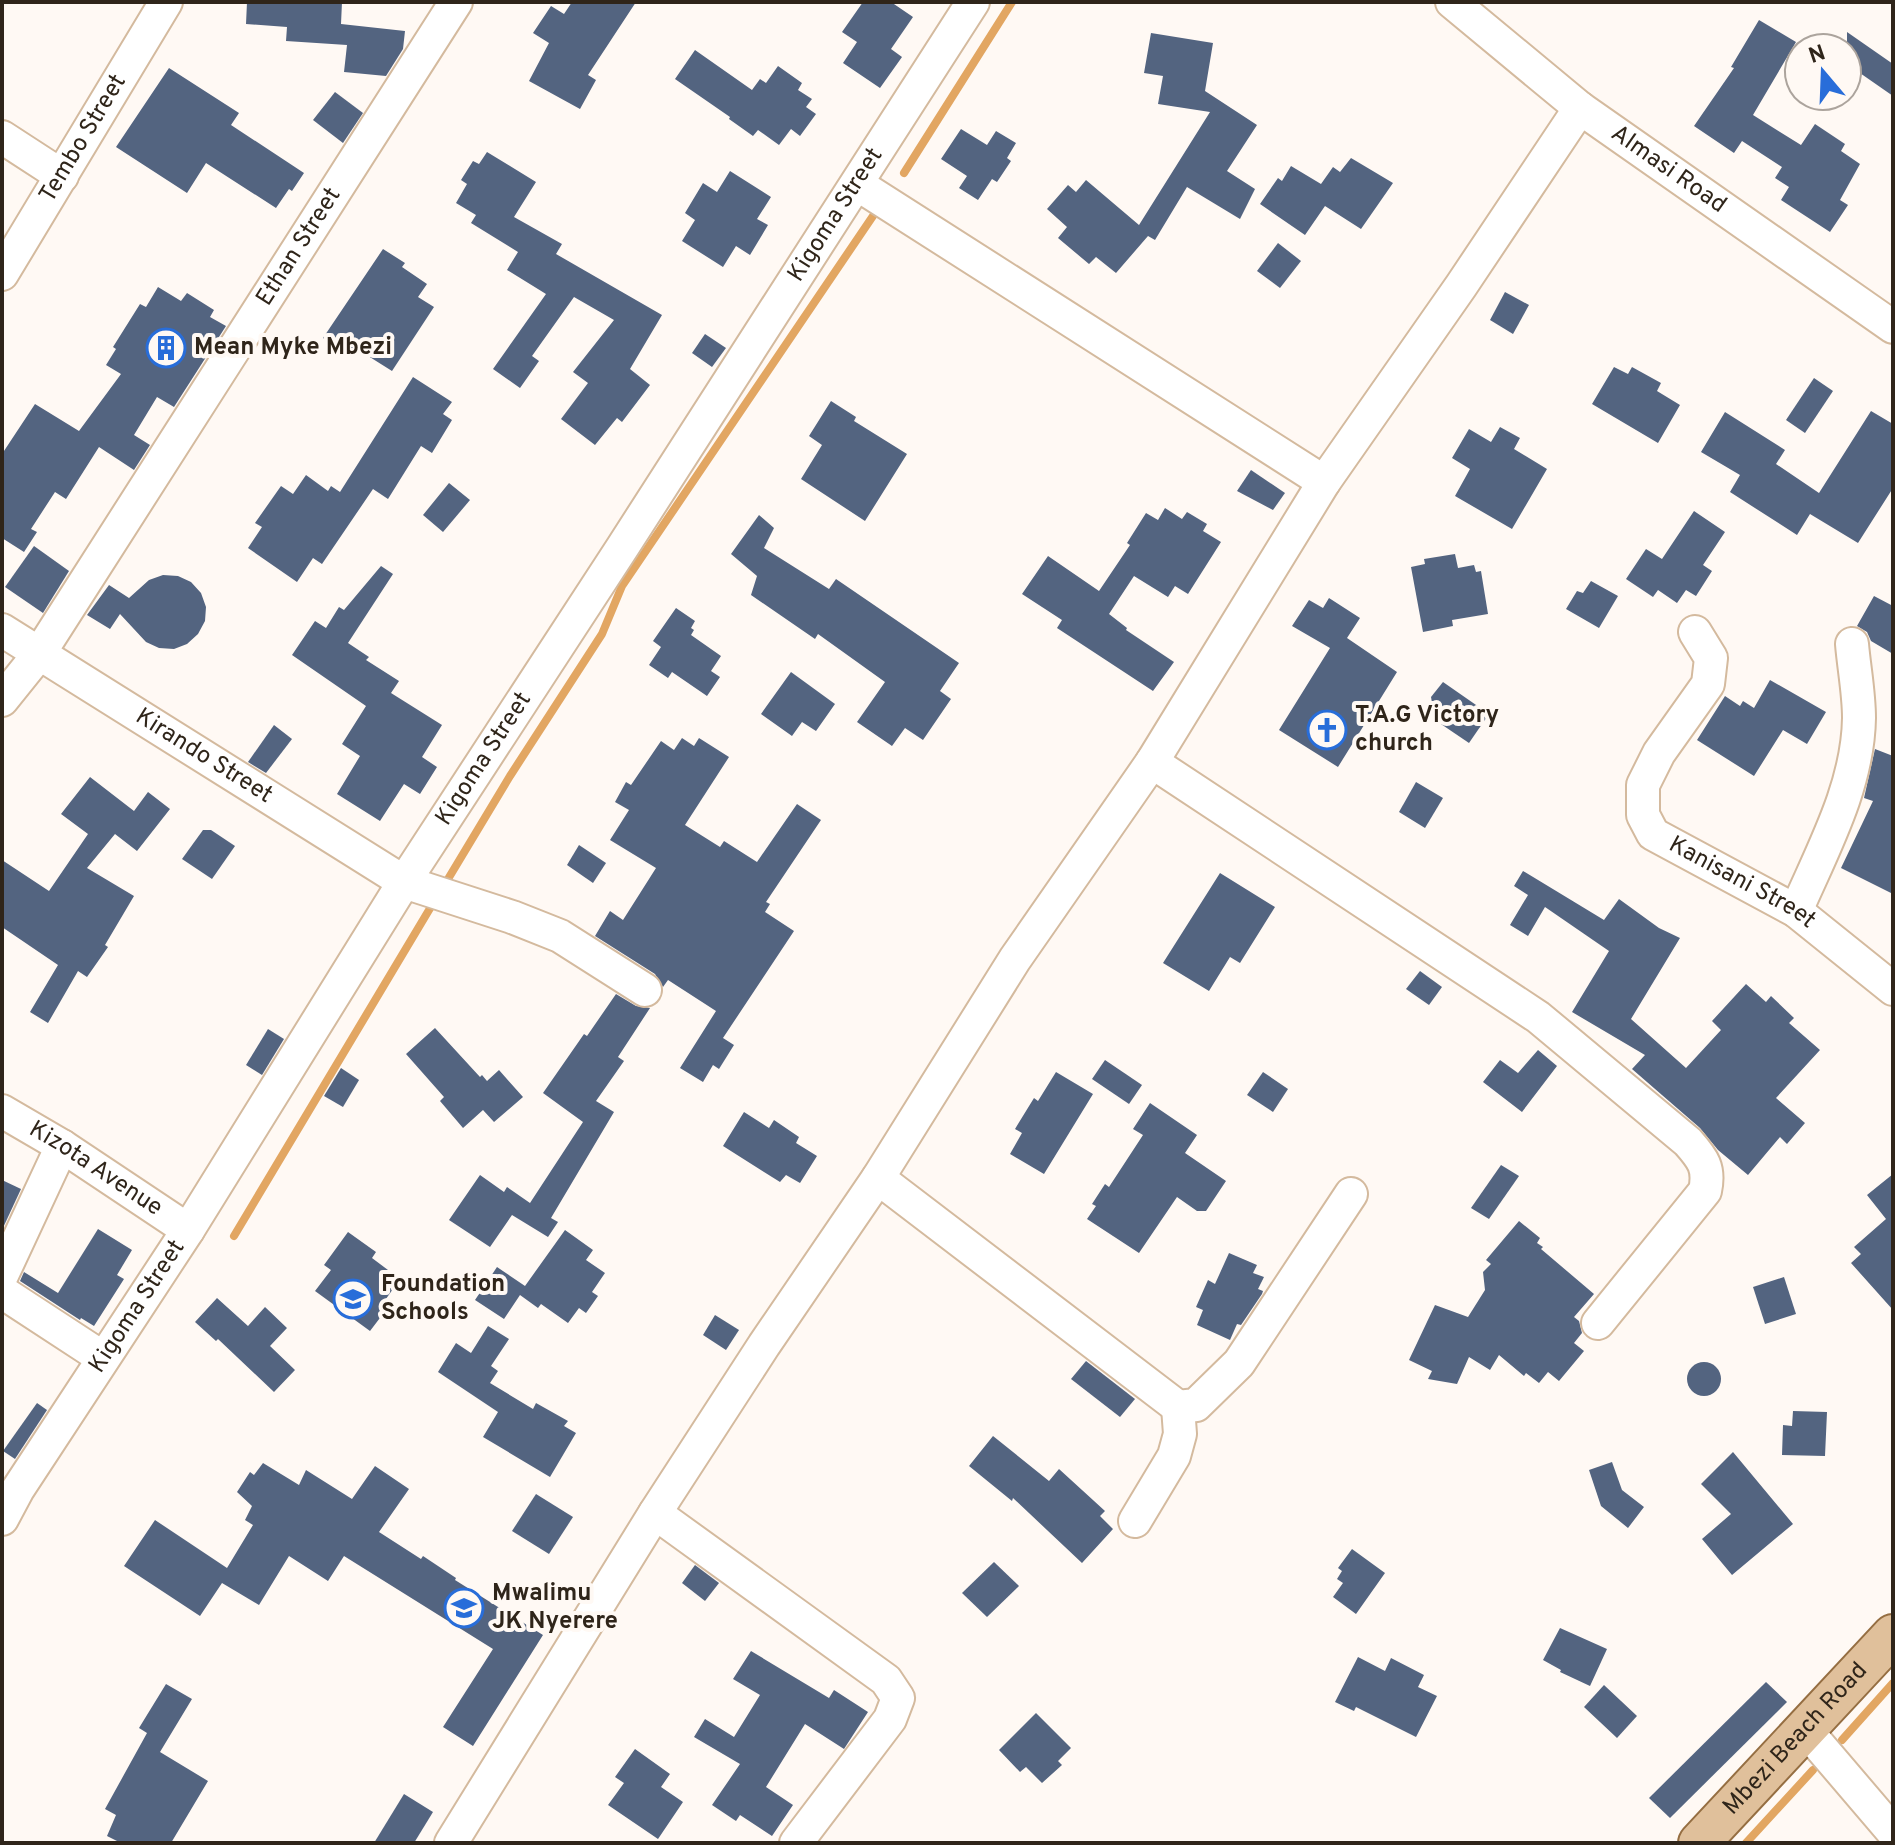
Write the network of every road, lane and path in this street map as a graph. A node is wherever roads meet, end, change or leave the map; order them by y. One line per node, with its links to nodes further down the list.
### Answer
1 (166, 2): 7 (street, Tembo Street)
2 (456, 2): 15 (street, Ethan Street)
3 (973, 2): 8 (street, Kigoma Street)
4 (1452, 2): 5 (street, Almasi Road)
5 (1580, 108): 10 (street, Almasi Road); 11 (street)
6 (2, 137): 7 (street)
7 (62, 176): 9 (street, Tembo Street)
8 (857, 184): 11 (street); 18 (street, Kigoma Street)
9 (2, 274)
10 (1893, 327)
11 (1324, 482): 17 (street)
12 (2, 630): 15 (street, Kirando Street)
13 (1695, 632): 19 (street, Kanisani Street)
14 (1852, 644): 19 (street)
15 (39, 654): 16 (street, Ethan Street); 18 (street, Kirando Street)
16 (2, 700)
17 (1152, 762): 24 (street); 29 (street)
18 (404, 882): 21 (street, Kirando Street); 26 (street, Kigoma Street)
19 (1796, 911): 20 (street, Kanisani Street)
20 (1893, 989)
21 (645, 990)
22 (2, 1111): 23 (street, Kizota Avenue)
23 (62, 1146): 26 (street, Kizota Avenue); 27 (street)
24 (878, 1178): 31 (street); 32 (street)
25 (1351, 1194): 31 (street)
26 (188, 1230): 30 (street, Kigoma Street)
27 (2, 1275)
28 (2, 1292): 30 (street)
29 (1598, 1323)
30 (103, 1358): 33 (street, Kigoma Street)
31 (1178, 1407): 34 (street)
32 (655, 1513): 38 (street); 39 (street)
33 (2, 1519)
34 (1135, 1521)
35 (1893, 1635): 36 (main road, Mbezi Beach Road)
36 (1805, 1729): 37 (street); 40 (main road, Mbezi Beach Road)
37 (1893, 1832)
38 (451, 1843)
39 (796, 1843)
40 (1699, 1843)

